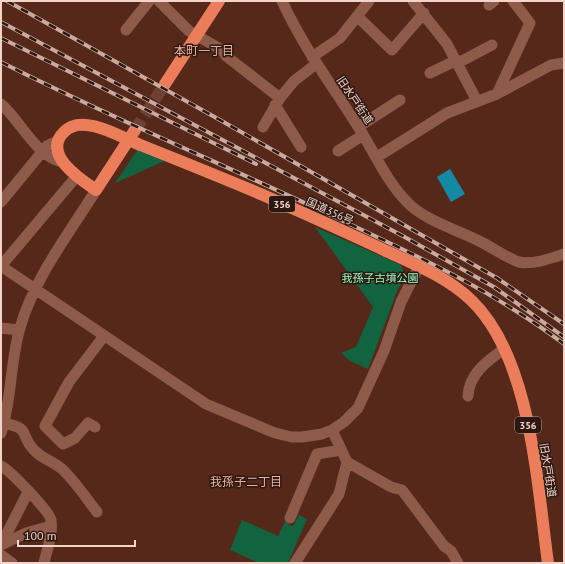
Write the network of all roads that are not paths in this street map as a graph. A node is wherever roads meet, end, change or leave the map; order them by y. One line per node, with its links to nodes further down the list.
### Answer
1 (149, 1): 10 (street)
2 (159, 1): 11 (street)
3 (220, 1): 11 (highway)
4 (282, 1): 13 (street, 旧水戸街道)
5 (369, 1): 9 (street)
6 (413, 1): 8 (street)
7 (513, 1): 18 (street)
8 (424, 13): 9 (street); 14 (street)
9 (357, 16): 13 (street)
10 (126, 30)
11 (198, 35): 17 (highway); 21 (street)
12 (492, 45): 14 (street)
13 (314, 61): 21 (street); 25 (street, 旧水戸街道)
14 (458, 61): 16 (street); 20 (street)
15 (564, 63): 18 (street)
16 (430, 73)
17 (165, 84)
18 (497, 94): 20 (street)
19 (400, 100): 25 (street)
20 (477, 101): 30 (street)
21 (278, 102): 23 (street); 27 (street)
22 (1, 104): 29 (street)
23 (263, 127)
24 (135, 130): 33 (highway)
25 (361, 131): 28 (street); 30 (street, 旧水戸街道)
26 (58, 143): 29 (street); 31 (highway); 37 (highway, 国道356号 / 356)
27 (301, 147)
28 (338, 151)
29 (42, 152): 31 (street); 34 (street)
30 (377, 157): 35 (street, 旧水戸街道)
31 (63, 162): 32 (highway)
32 (76, 177): 33 (highway); 36 (street)
33 (96, 190): 38 (street)
34 (1, 201)
35 (564, 254)
36 (1, 266): 38 (street)
37 (419, 266): 39 (highway, 国道356号 / 356); 47 (street)
38 (35, 289): 41 (street); 42 (street)
39 (471, 299): 43 (highway, 旧水戸街道 / 356)
40 (1, 328): 41 (street)
41 (19, 330): 46 (street)
42 (104, 336): 45 (street); 47 (street)
43 (504, 349): 44 (street); 63 (highway, 旧水戸街道 / 356)
44 (468, 396)
45 (95, 426)
46 (3, 428): 52 (street)
47 (332, 430): 48 (street)
48 (341, 450): 49 (street); 53 (street)
49 (346, 462): 56 (street); 60 (street)
50 (1, 466): 51 (street)
51 (28, 492): 54 (street); 55 (street)
52 (97, 512)
53 (290, 518)
54 (51, 526): 55 (street); 59 (street)
55 (1, 545)
56 (444, 546): 61 (street); 62 (street)
57 (1, 555): 58 (street)
58 (12, 563)
59 (44, 563)
60 (295, 563)
61 (450, 563)
62 (458, 563)
63 (548, 563)

